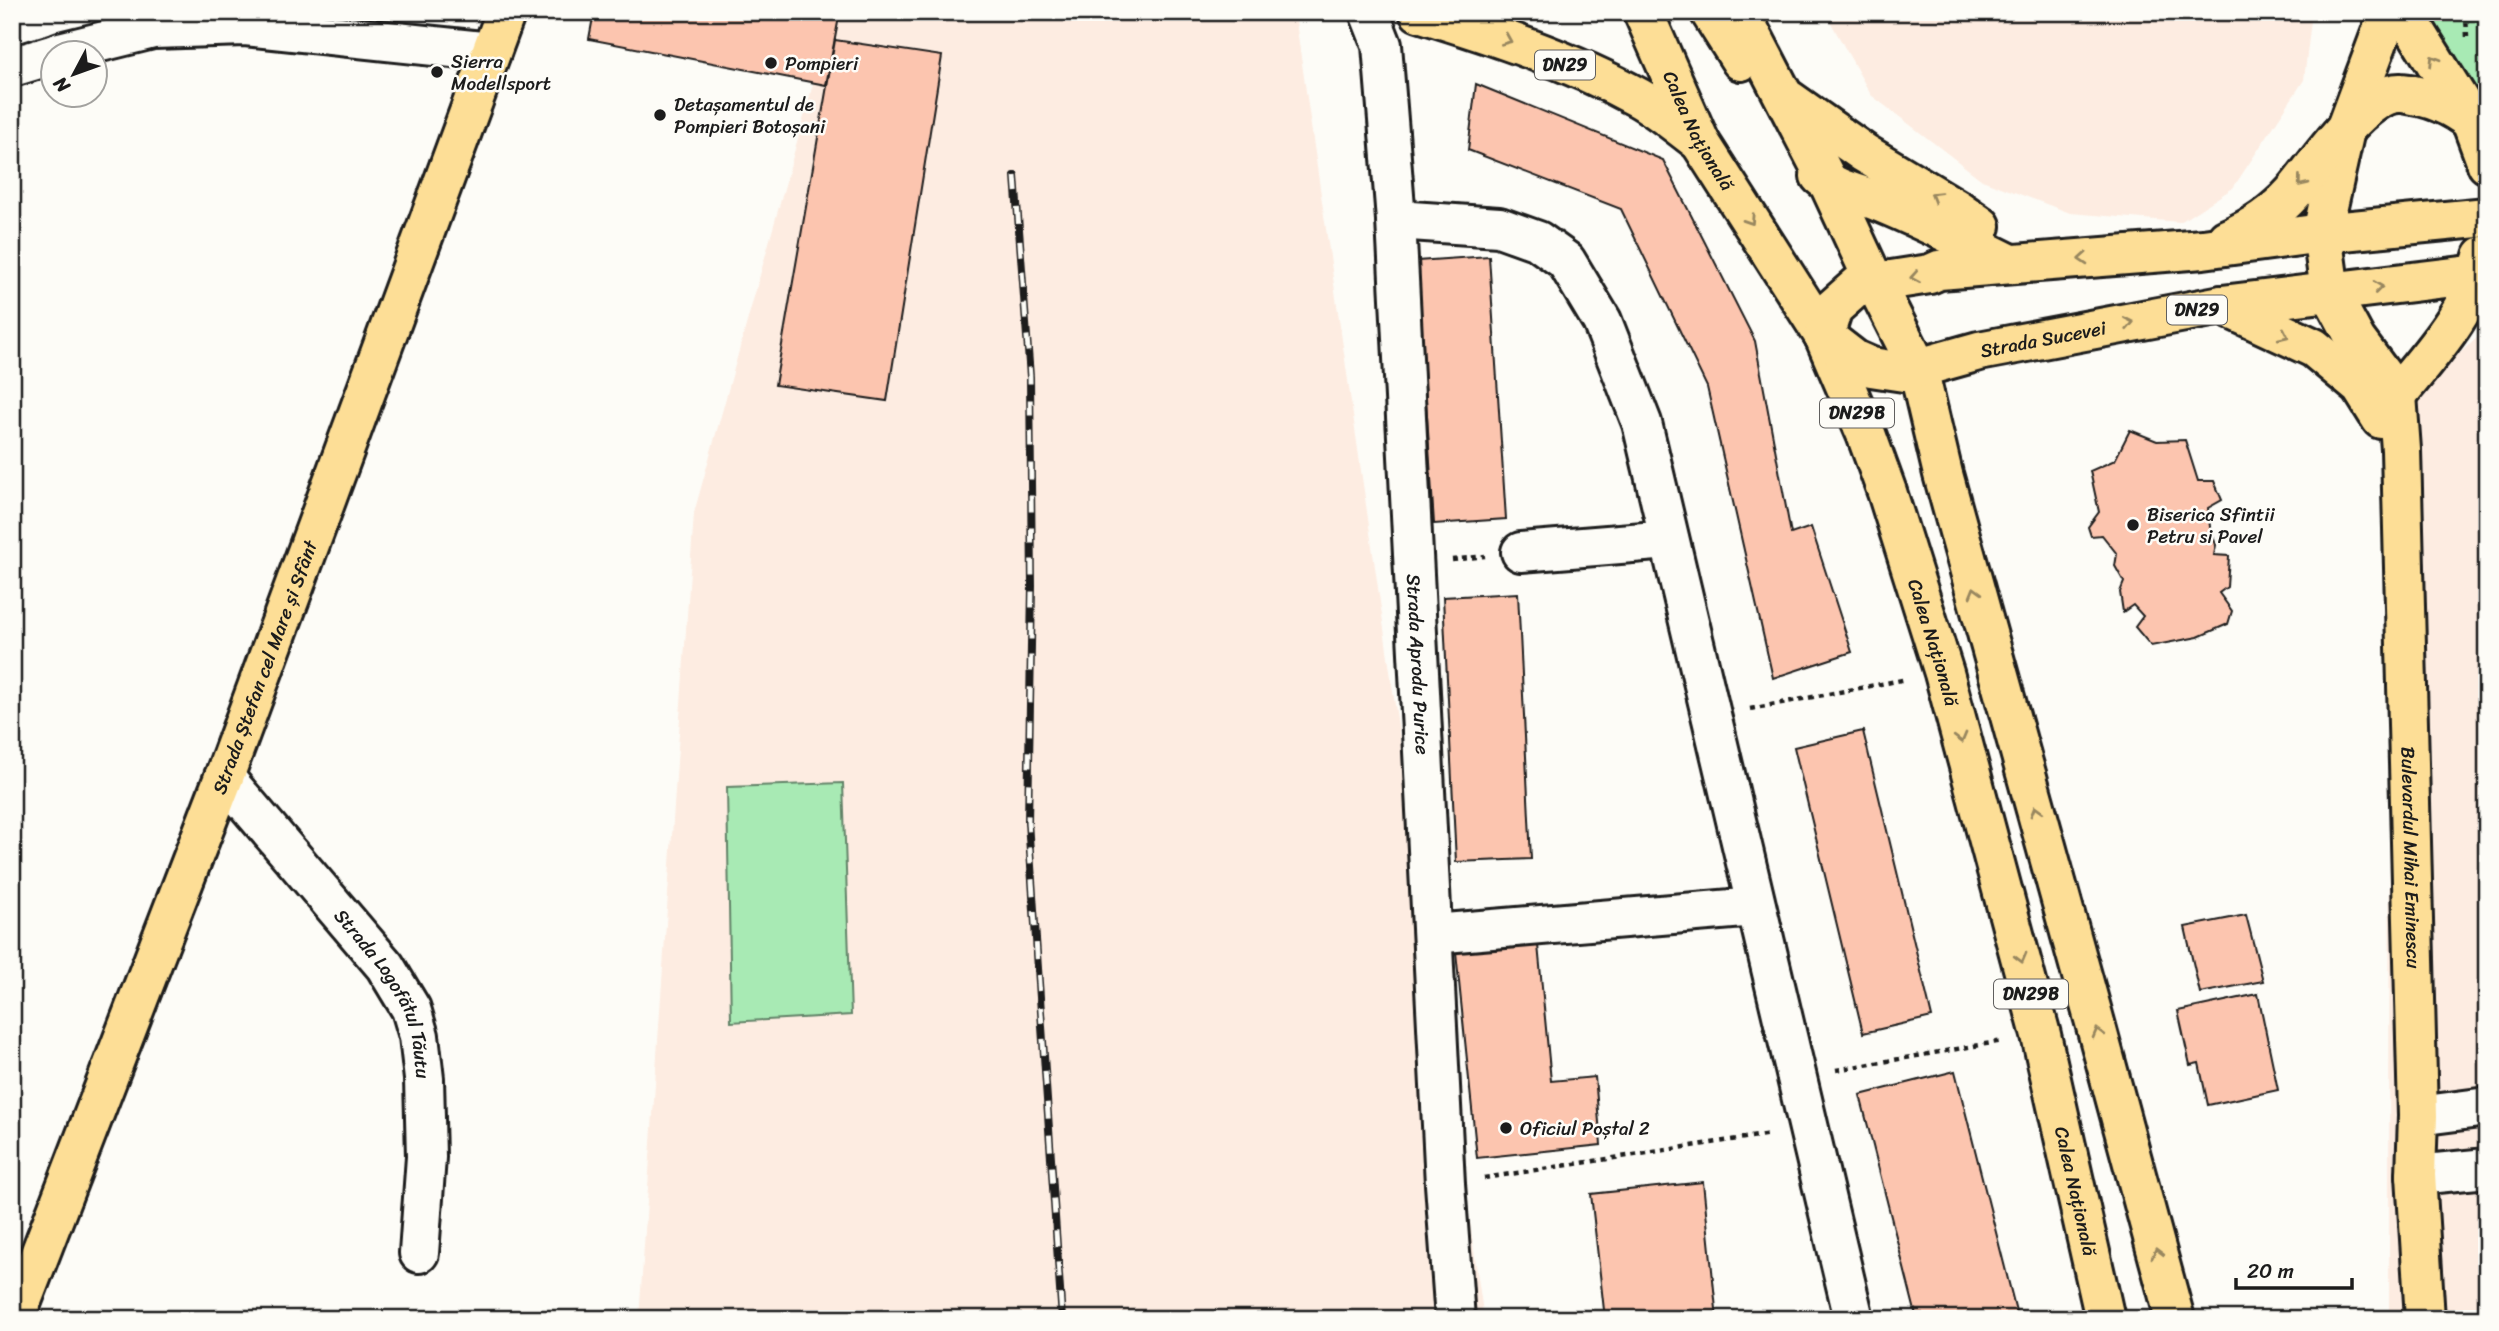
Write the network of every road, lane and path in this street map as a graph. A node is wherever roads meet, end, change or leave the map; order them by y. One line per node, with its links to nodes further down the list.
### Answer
1 (506, 12): 10 (main road, Strada Ștefan cel Mare și Sfânt)
2 (1369, 12): 20 (street, Strada Aprodu Purice)
3 (1419, 12): 16 (main road, DN29, one-way to 16)
4 (1643, 12): 16 (main road, Calea Națională)
5 (1710, 12): 18 (main road)
6 (1740, 12): 13 (main road)
7 (2389, 12): 15 (main road)
8 (2404, 12): 14 (main road, one-way to 8)
9 (108, 40): 10 (street)
10 (491, 52): 38 (main road, Strada Ștefan cel Mare și Sfânt)
11 (38, 59): 12 (street)
12 (12, 67)
13 (1783, 96): 18 (main road, DN29B); 23 (main road, one-way to 13)
14 (2478, 127): 15 (main road); 17 (main road)
15 (2345, 130): 21 (main road); 22 (main road, one-way to 22)
16 (1700, 142): 29 (main road, Calea Națională / DN29, one-way to 29)
17 (2487, 164)
18 (1829, 184): 23 (main road); 25 (main road, DN29B)
19 (2487, 217): 21 (main road)
20 (1396, 220): 33 (street); 35 (street, Strada Aprodu Purice)
21 (2322, 233): 22 (main road); 26 (main road)
22 (2203, 249): 23 (main road, one-way to 23)
23 (2021, 263): 25 (main road, one-way to 25)
24 (2484, 263): 26 (main road, Strada Sucevei / DN29, one-way to 24); 31 (main road)
25 (1874, 281): 29 (main road); 30 (main road, DN29B)
26 (2330, 292): 27 (main road, Strada Sucevei / DN29); 31 (main road)
27 (2222, 305): 30 (main road, Strada Sucevei / DN29, one-way to 27); 32 (main road, one-way to 32)
28 (2487, 317): 32 (main road)
29 (1824, 336): 30 (main road, Strada Sucevei / DN29); 36 (main road, Calea Națională / DN29B)
30 (1918, 368): 54 (main road, DN29B, one-way to 30)
31 (2397, 395): 32 (main road, Bulevardul Mihai Eminescu)
32 (2400, 450): 44 (main road, Bulevardul Mihai Eminescu)
33 (1669, 540): 34 (street); 37 (street)
34 (1521, 552): 35 (path)
35 (1412, 564): 40 (street, Strada Aprodu Purice)
36 (1944, 673): 37 (path); 41 (main road, Calea Națională / DN29B, one-way to 41)
37 (1712, 716): 39 (street)
38 (224, 777): 49 (street, Strada Logofătul Tăutu); 50 (main road, Strada Ștefan cel Mare și Sfânt)
39 (1756, 907): 40 (street); 42 (street)
40 (1433, 934): 48 (street, Strada Aprodu Purice)
41 (2042, 1035): 42 (path); 53 (main road, Calea Națională / DN29B)
42 (1797, 1077): 45 (street)
43 (2487, 1107): 44 (street)
44 (2418, 1116): 47 (main road, Bulevardul Mihai Eminescu)
45 (1809, 1129): 48 (path); 52 (street)
46 (2487, 1168): 47 (street)
47 (2416, 1175): 55 (main road, Bulevardul Mihai Eminescu)
48 (1445, 1184): 51 (street, Strada Aprodu Purice)
49 (419, 1253)
50 (15, 1319)
51 (1455, 1319)
52 (1854, 1319)
53 (2105, 1319)
54 (2175, 1319)
55 (2425, 1319)

